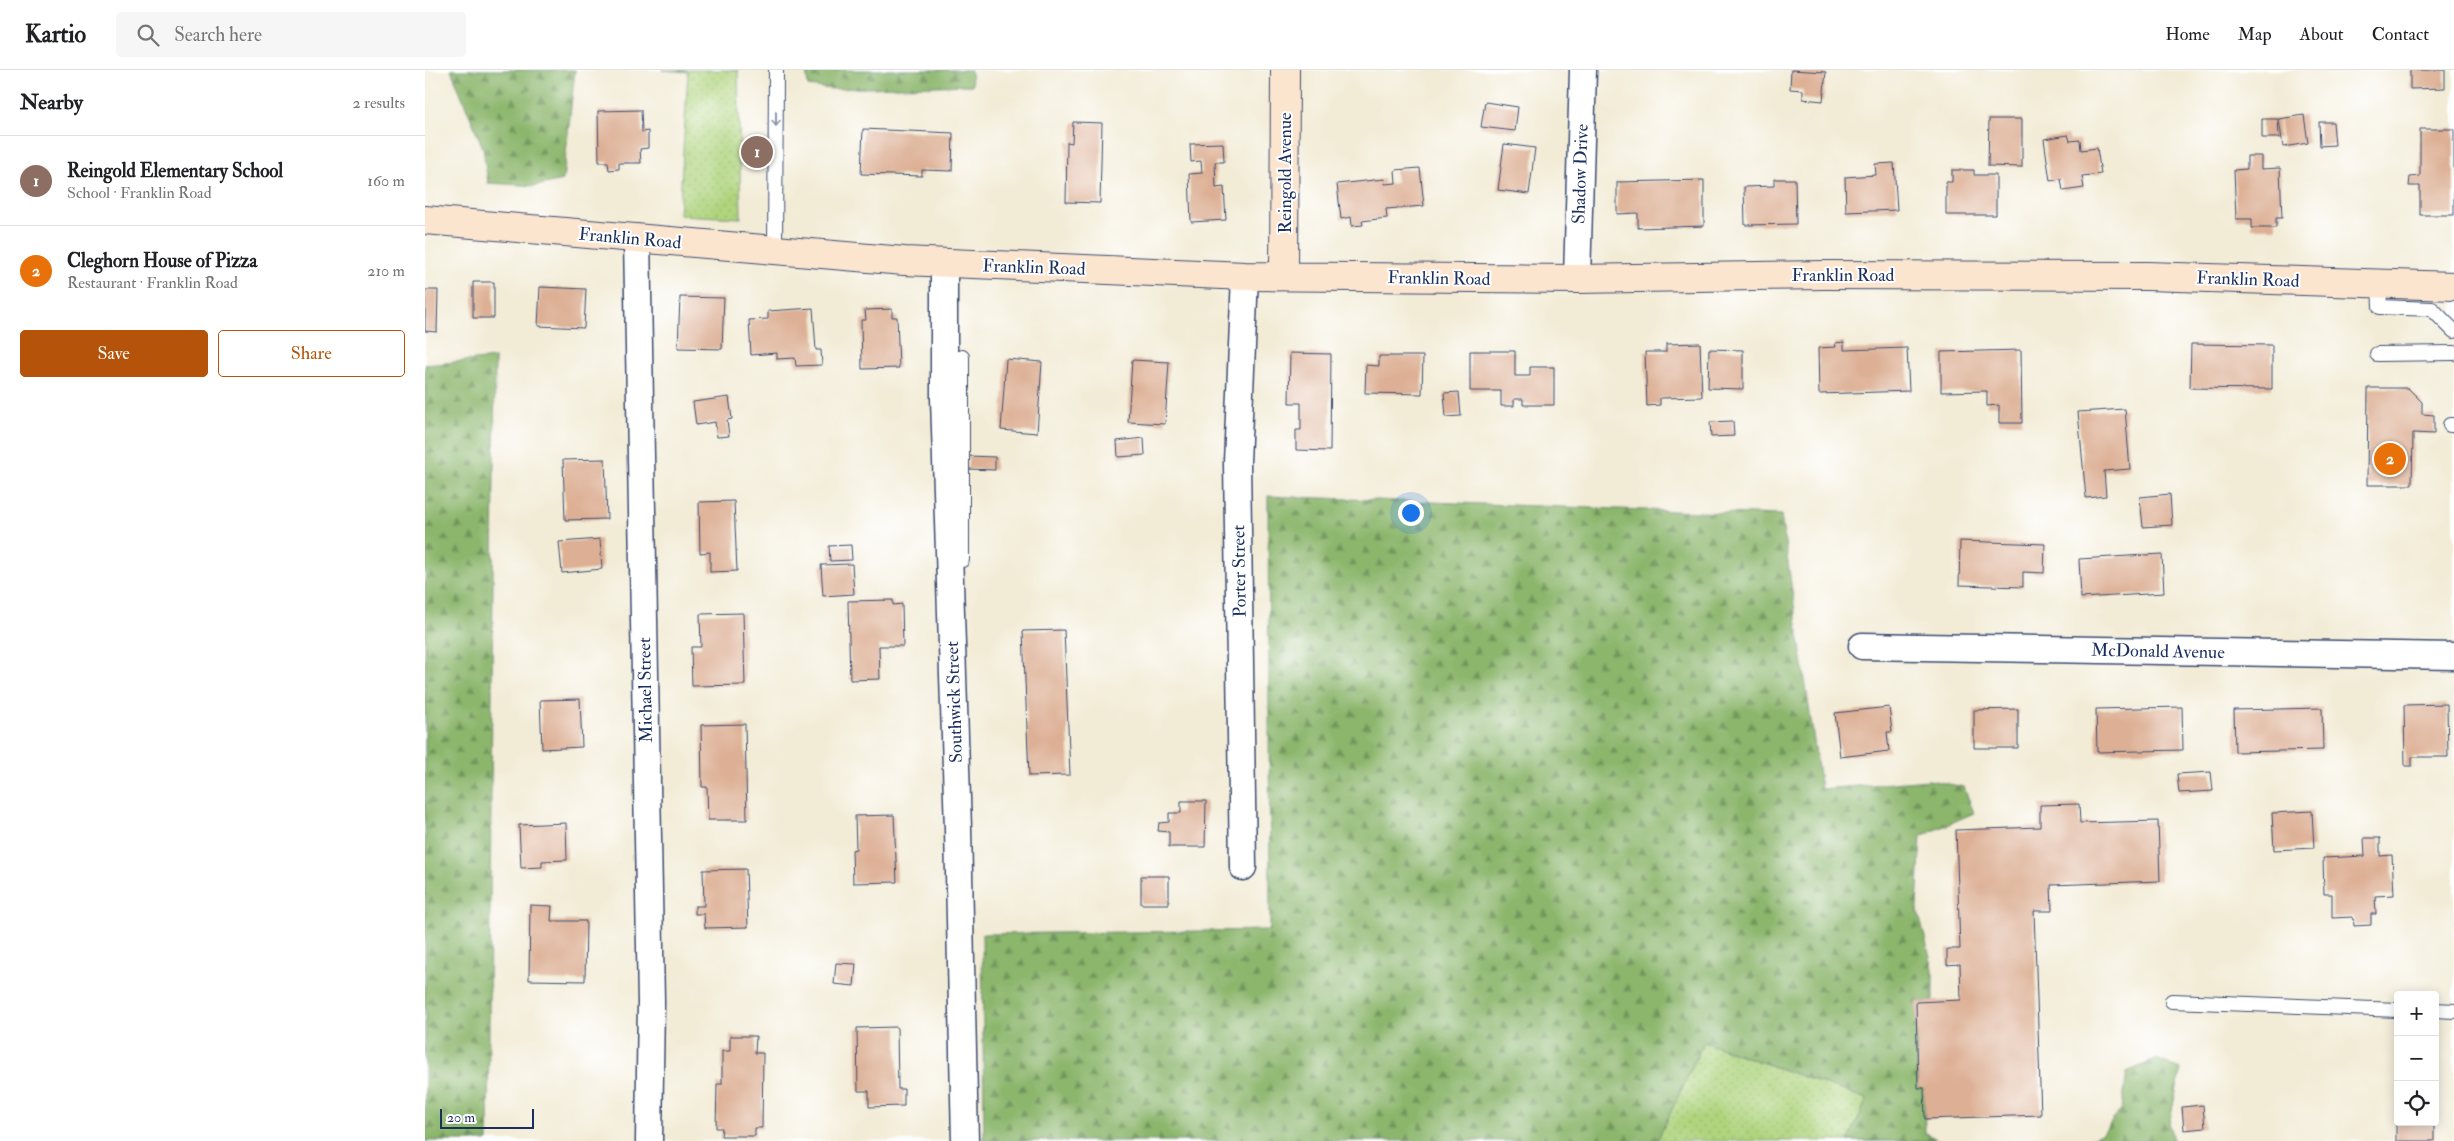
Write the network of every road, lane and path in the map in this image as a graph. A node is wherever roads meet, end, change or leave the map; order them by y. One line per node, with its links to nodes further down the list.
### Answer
1 (776, 70): 6 (lane, one-way to 6)
2 (1285, 70): 9 (main road, Reingold Avenue)
3 (1583, 70): 10 (street, Shadow Drive)
4 (425, 220): 5 (main road, Franklin Road)
5 (637, 238): 6 (main road, Franklin Road); 24 (street, Michael Street)
6 (775, 252): 7 (main road, Franklin Road)
7 (944, 264): 8 (main road, Franklin Road); 19 (street, Southwick Street)
8 (1245, 276): 9 (main road, Franklin Road); 18 (street, Porter Street)
9 (1284, 276): 10 (main road, Franklin Road)
10 (1577, 279): 11 (main road, Franklin Road)
11 (2440, 293): 12 (lane)
12 (2454, 331)
13 (2377, 354): 14 (lane)
14 (2454, 354)
15 (962, 357): 19 (lane)
16 (1862, 646): 17 (street, McDonald Avenue)
17 (2454, 656)
18 (1243, 867)
19 (961, 985): 25 (street, Southwick Street)
20 (2172, 1001): 21 (lane)
21 (2394, 1010)
22 (2439, 1010): 23 (lane)
23 (2454, 1011)
24 (649, 1141)
25 (966, 1141)

